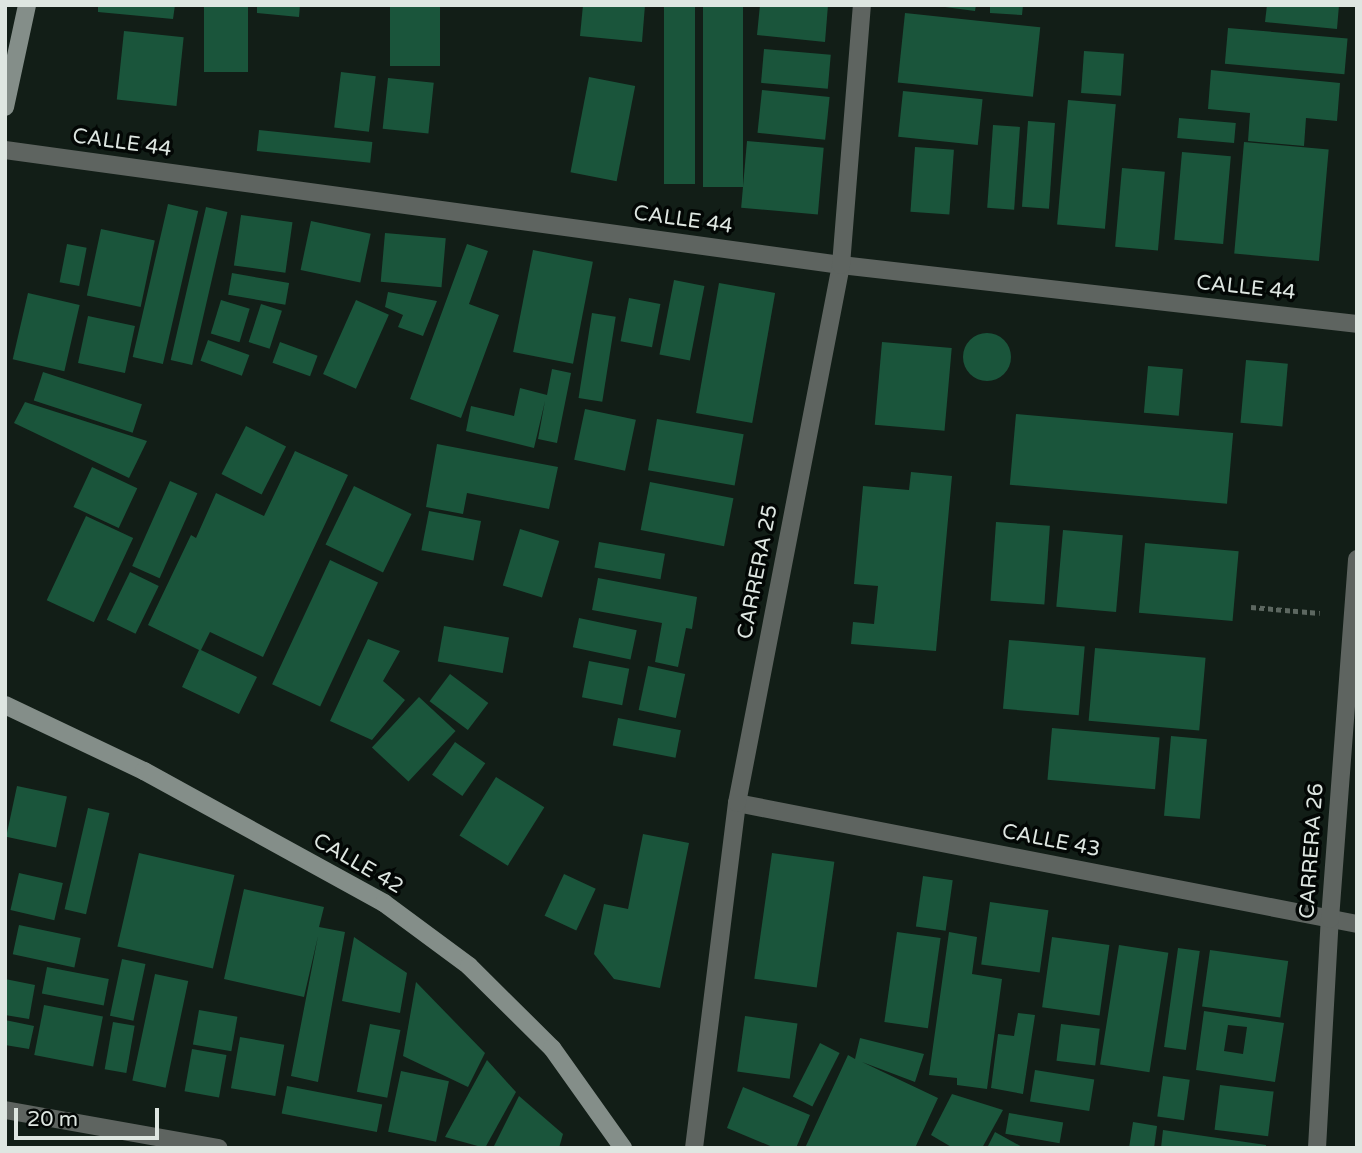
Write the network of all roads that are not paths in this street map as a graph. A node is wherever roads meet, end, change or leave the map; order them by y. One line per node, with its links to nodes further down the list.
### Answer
1 (27, 5): 3 (main road)
2 (862, 5): 5 (street, CARRERA 25)
3 (5, 107)
4 (5, 150): 5 (street, CALLE 44)
5 (841, 265): 6 (street, CALLE 44); 9 (street, CARRERA 25)
6 (1357, 324)
7 (1357, 559): 10 (street, CARRERA 26)
8 (5, 705): 14 (main road, CALLE 42)
9 (737, 803): 10 (street, CALLE 43); 15 (street, CARRERA 25)
10 (1330, 919): 11 (street, CALLE 43); 16 (street, CARRERA 26)
11 (1357, 924)
12 (5, 1110): 13 (street)
13 (219, 1148)
14 (623, 1148)
15 (694, 1148)
16 (1317, 1148)

